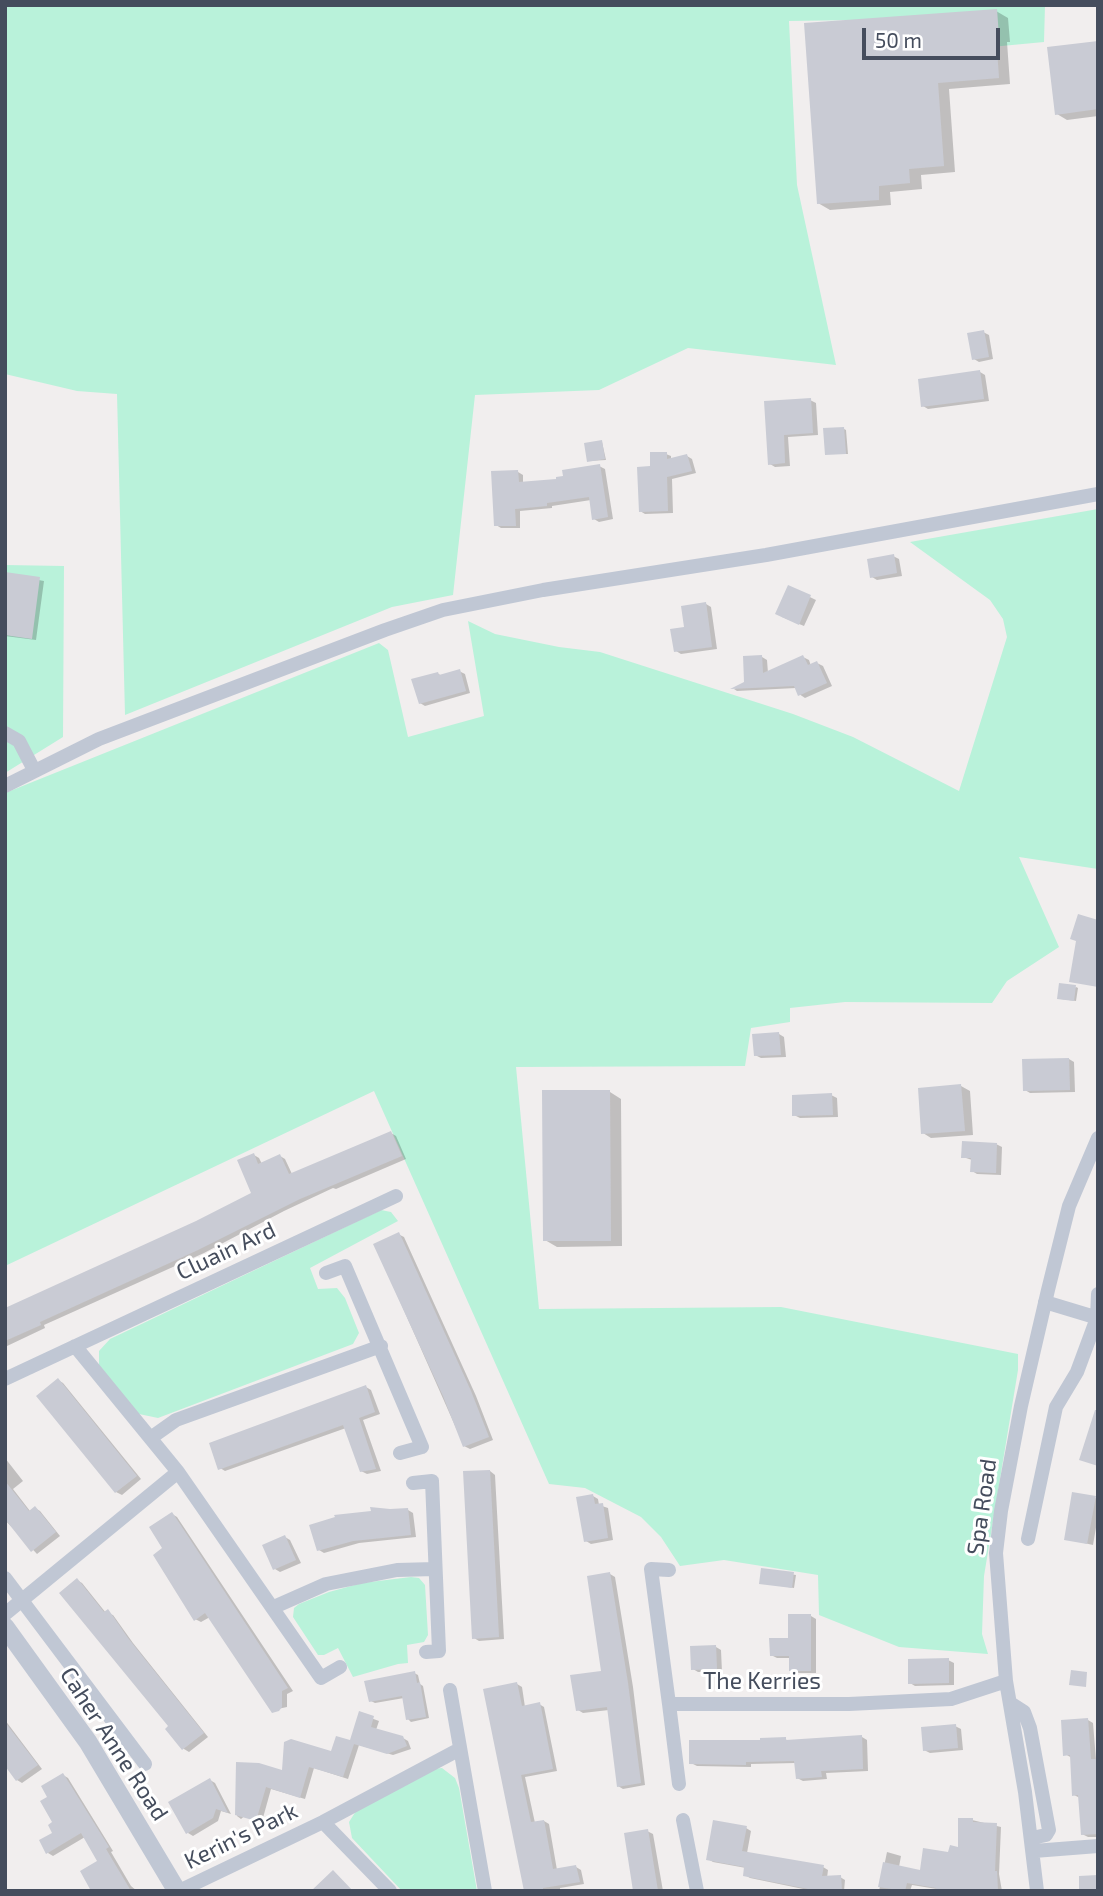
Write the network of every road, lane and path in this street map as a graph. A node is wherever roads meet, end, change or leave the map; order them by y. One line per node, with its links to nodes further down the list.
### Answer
1 (1098, 494): 3 (street)
2 (5, 733): 3 (street)
3 (34, 770): 4 (street)
4 (5, 786)
5 (1098, 1138): 9 (street, Spa Road)
6 (396, 1196): 11 (street, Cluain Ard)
7 (326, 1273): 12 (street)
8 (1098, 1294): 10 (street)
9 (1045, 1302): 10 (street); 27 (street, Spa Road)
10 (1097, 1318): 18 (street)
11 (75, 1346): 13 (street, Cluain Ard); 14 (street)
12 (381, 1346): 14 (street); 15 (street)
13 (5, 1379)
14 (152, 1437): 16 (street)
15 (400, 1453)
16 (178, 1472): 22 (street); 23 (street)
17 (413, 1483): 19 (street)
18 (1028, 1539)
19 (435, 1569): 23 (street); 25 (street)
20 (669, 1570): 29 (street)
21 (5, 1578): 22 (street)
22 (23, 1600): 24 (street); 31 (street)
23 (274, 1607): 26 (street)
24 (6, 1625): 37 (street, Caher Anne Road)
25 (426, 1652)
26 (340, 1667)
27 (1006, 1681): 29 (street, The Kerries); 35 (street, Spa Road)
28 (450, 1690): 30 (street)
29 (669, 1704): 32 (street)
30 (460, 1749): 34 (street, Kerin's Park); 39 (street)
31 (145, 1764)
32 (679, 1784)
33 (683, 1820): 40 (street)
34 (323, 1822): 37 (street, Kerin's Park); 38 (street, Kerin's Park)
35 (1033, 1845): 36 (street); 41 (street)
36 (1098, 1846)
37 (178, 1891)
38 (390, 1891)
39 (485, 1891)
40 (697, 1891)
41 (1037, 1891)

